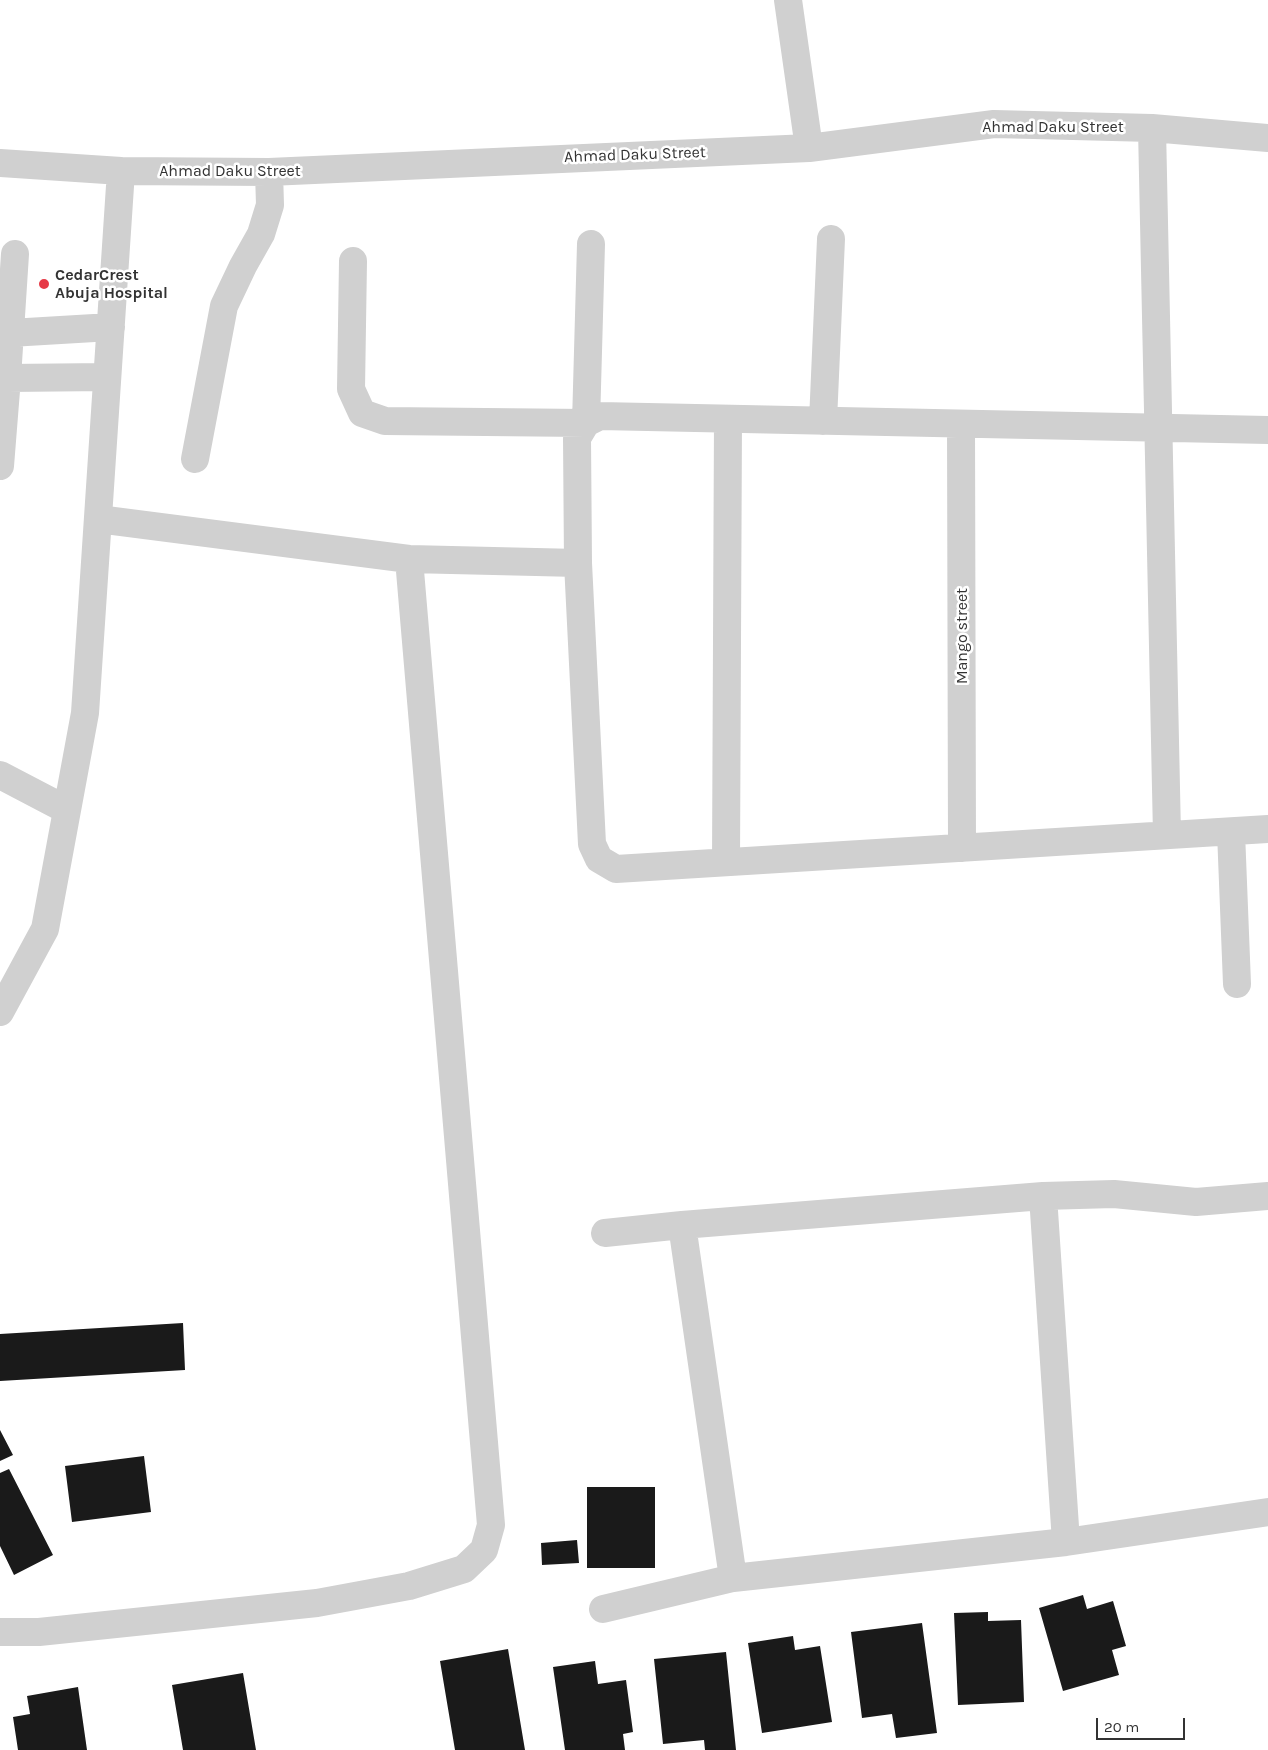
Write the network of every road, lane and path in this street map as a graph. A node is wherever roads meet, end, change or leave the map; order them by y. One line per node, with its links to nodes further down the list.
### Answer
1 (788, 0): 4 (street)
2 (1152, 128): 3 (street, Ahmad Daku Street); 4 (street, Ahmad Daku Street); 20 (street)
3 (1268, 138)
4 (809, 148): 7 (street, Ahmad Daku Street)
5 (0, 163): 6 (street, Ahmad Daku Street)
6 (121, 171): 7 (street, Ahmad Daku Street); 12 (street)
7 (270, 172): 22 (street)
8 (830, 239): 17 (street)
9 (591, 244): 18 (street)
10 (15, 254): 13 (street)
11 (353, 262): 18 (street)
12 (111, 327): 13 (street); 14 (street)
13 (10, 334): 15 (street)
14 (107, 377): 15 (street); 24 (street)
15 (8, 378): 23 (street)
16 (728, 419): 17 (street); 18 (street); 33 (street)
17 (823, 421): 19 (street)
18 (586, 423): 26 (street)
19 (961, 424): 20 (street); 32 (street, Mango street)
20 (1158, 427): 21 (street); 31 (street)
21 (1268, 430)
22 (195, 460)
23 (0, 466)
24 (98, 519): 25 (street); 28 (street)
25 (409, 559): 26 (street); 44 (street)
26 (578, 563): 33 (street)
27 (0, 775): 28 (street)
28 (67, 810): 35 (street)
29 (1268, 830): 30 (street)
30 (1231, 832): 31 (street); 34 (street)
31 (1167, 835): 32 (street)
32 (962, 848): 33 (street)
33 (726, 862)
34 (1237, 984)
35 (0, 1012)
36 (1043, 1196): 37 (street); 38 (street); 41 (street)
37 (1268, 1196)
38 (682, 1225): 39 (street); 42 (street)
39 (605, 1233)
40 (1268, 1512): 41 (street)
41 (1066, 1542): 42 (street)
42 (733, 1578): 43 (street)
43 (603, 1609)
44 (0, 1632)

